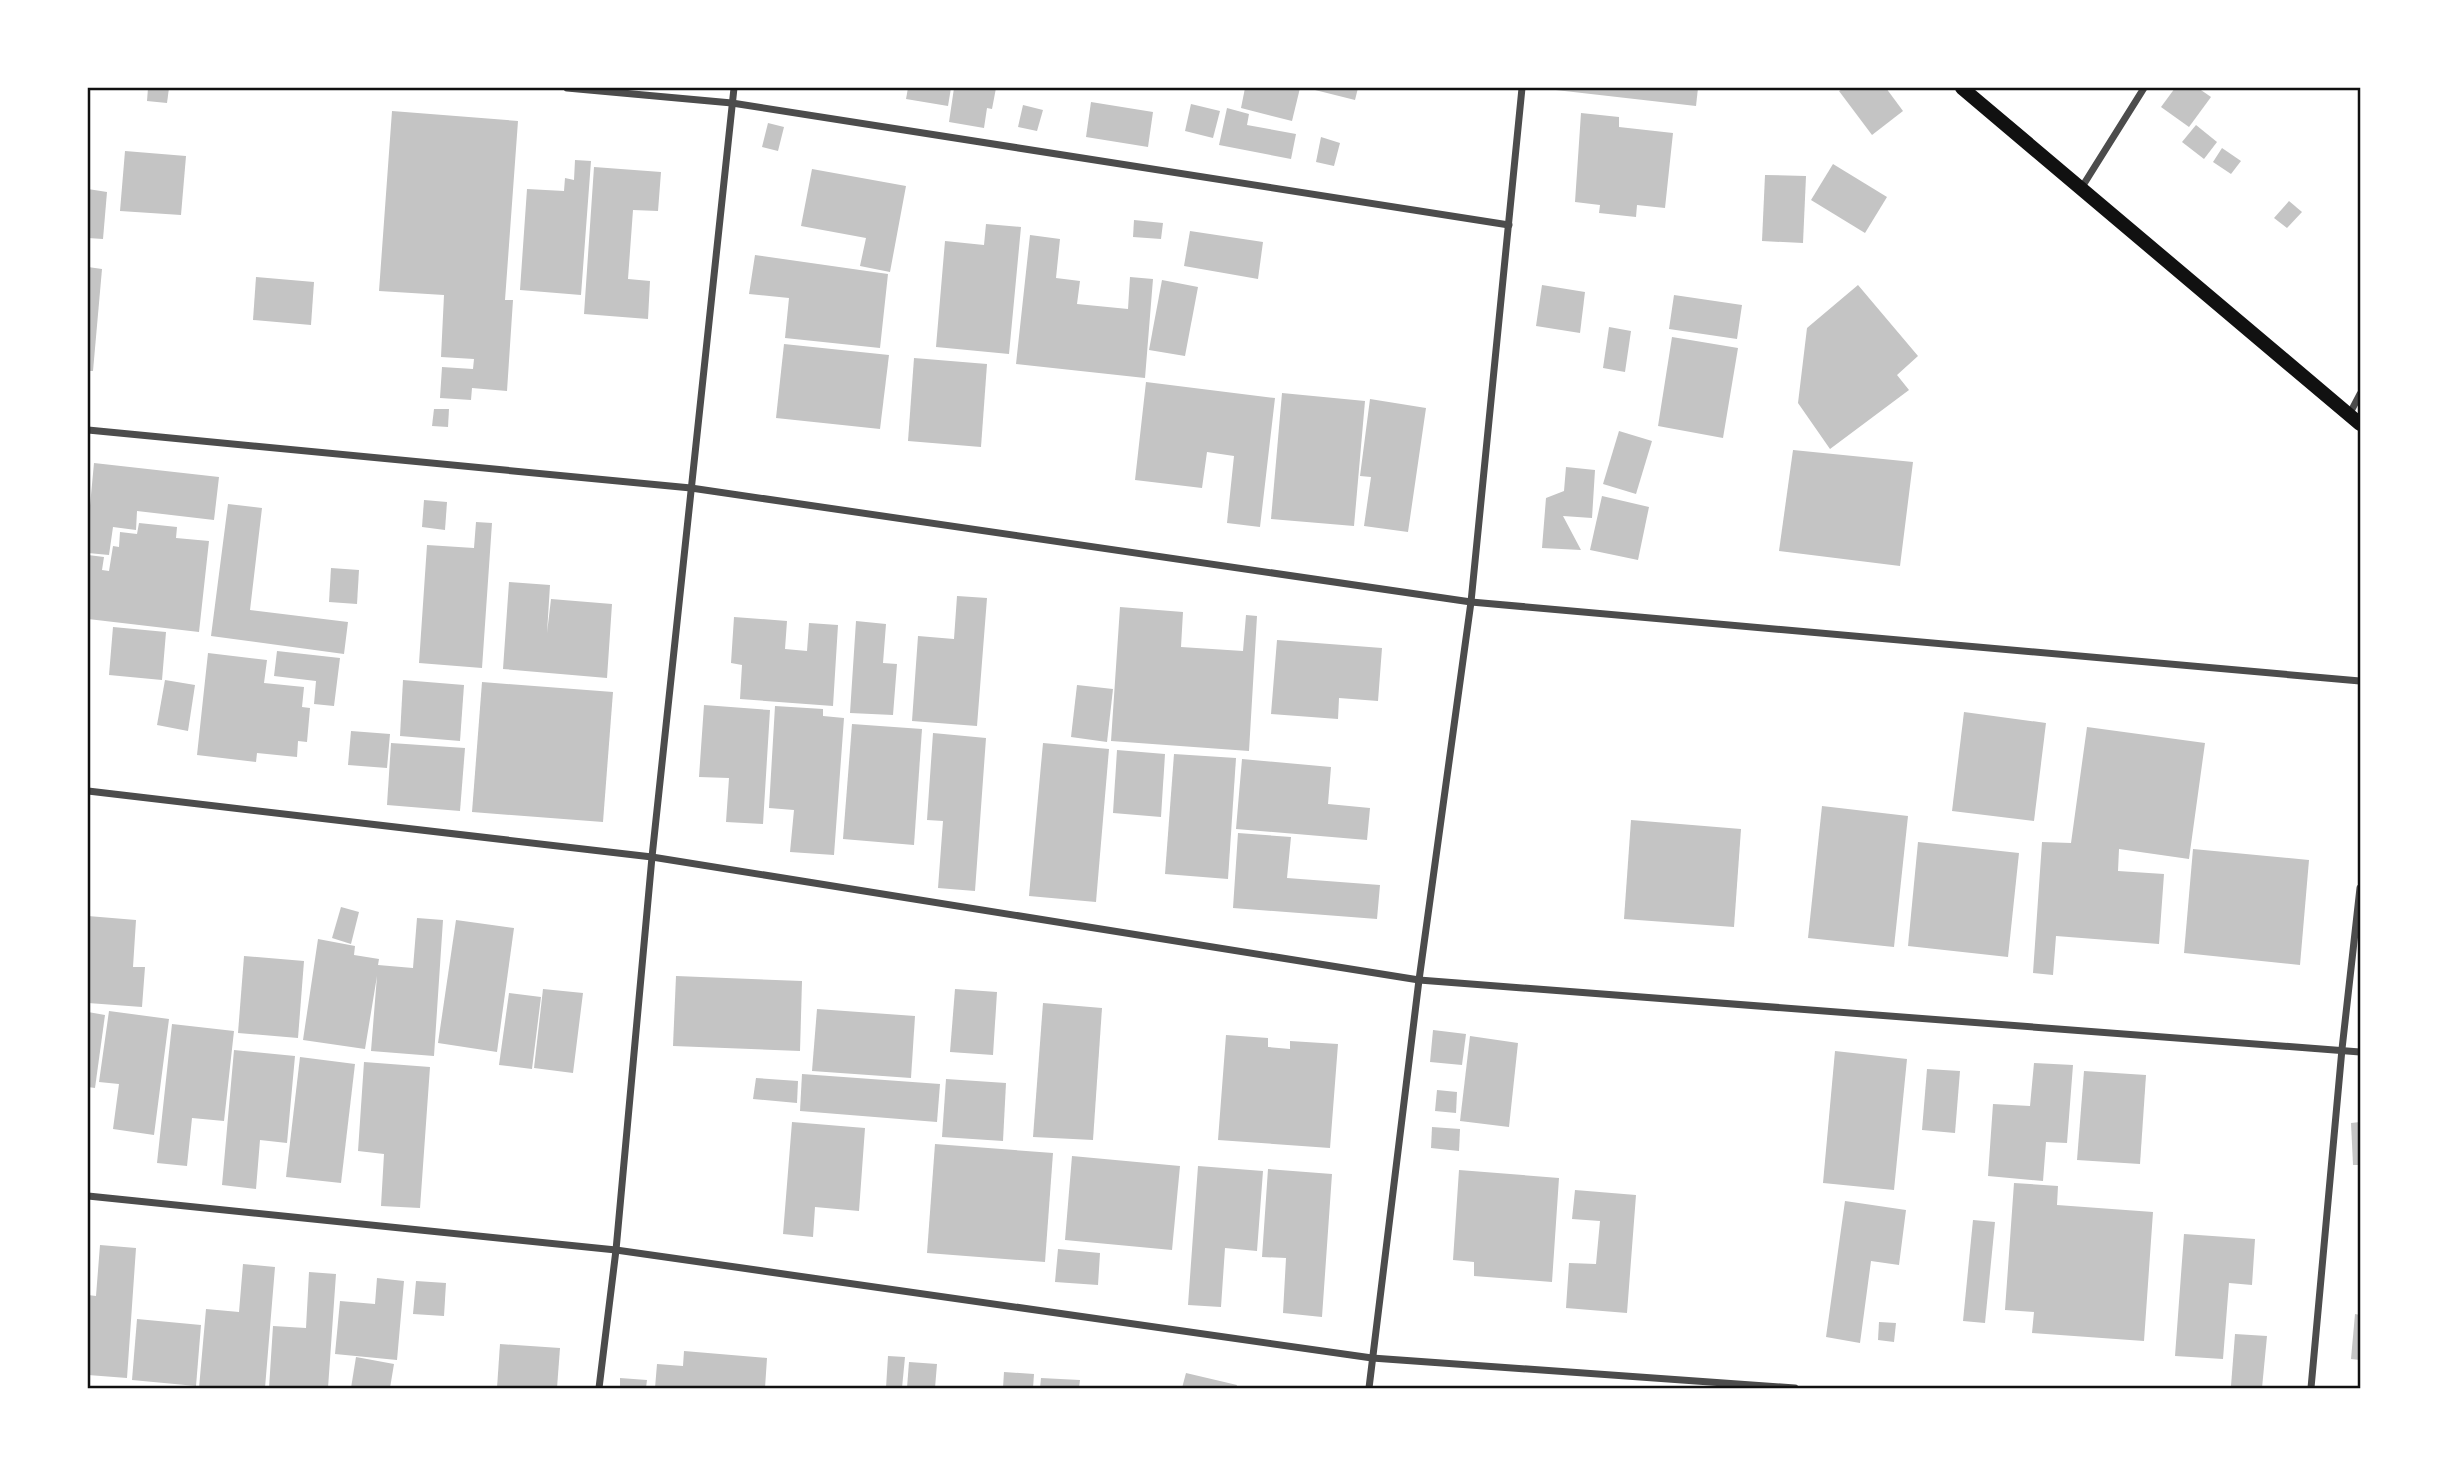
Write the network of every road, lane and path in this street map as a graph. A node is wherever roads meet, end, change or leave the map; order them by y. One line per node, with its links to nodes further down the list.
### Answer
1 (567, 88): 6 (street)
2 (734, 88): 6 (street)
3 (1522, 88): 8 (street)
4 (1962, 88): 7 (main road)
5 (2144, 88): 7 (street)
6 (732, 103): 8 (street); 12 (street)
7 (2082, 187): 10 (main road)
8 (1509, 225): 13 (street)
9 (2361, 394): 10 (street)
10 (2355, 419)
11 (88, 430): 12 (street)
12 (691, 488): 13 (street); 16 (street)
13 (1471, 602): 14 (street); 18 (street)
14 (2361, 681)
15 (88, 791): 16 (street)
16 (652, 857): 18 (street); 22 (street)
17 (2361, 888): 19 (street)
18 (1419, 980): 19 (street); 23 (street)
19 (2342, 1049): 20 (street); 27 (street)
20 (2361, 1052)
21 (88, 1196): 22 (street)
22 (616, 1250): 23 (street); 24 (street)
23 (1372, 1358): 25 (street); 26 (street)
24 (598, 1388)
25 (1368, 1388)
26 (1795, 1388)
27 (2311, 1388)

